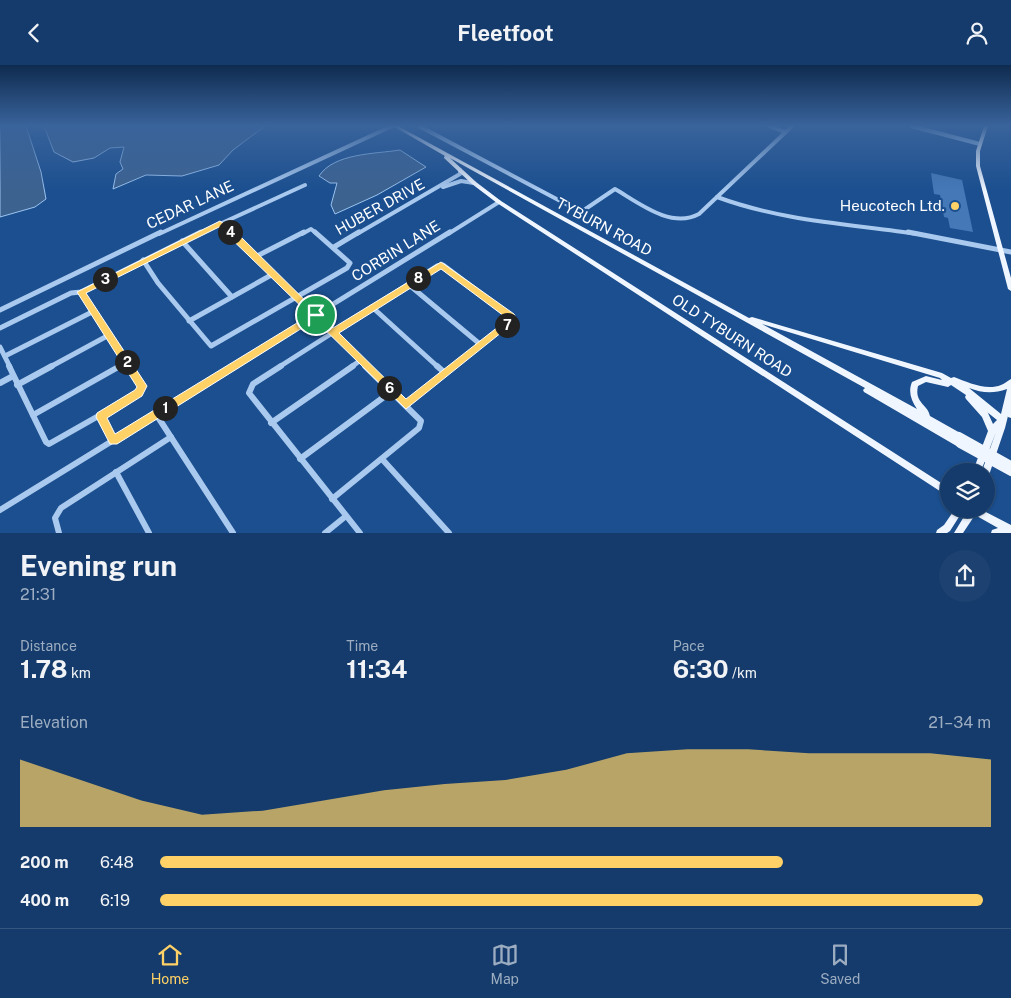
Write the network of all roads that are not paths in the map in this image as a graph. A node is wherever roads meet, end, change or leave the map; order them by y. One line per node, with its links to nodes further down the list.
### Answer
1 (345, 148): 27 (street, CEDAR LANE)
2 (436, 148): 6 (main road, TYBURN ROAD)
3 (460, 148): 11 (street)
4 (768, 148): 11 (street)
5 (980, 148): 16 (main road)
6 (440, 150): 7 (main road, OLD TYBURN ROAD); 28 (main road, TYBURN ROAD)
7 (460, 170): 8 (main road, OLD TYBURN ROAD); 10 (street, HUBER DRIVE)
8 (474, 183): 10 (street, HUBER DRIVE); 12 (main road, OLD TYBURN ROAD)
9 (305, 185): 13 (street)
10 (438, 188): 15 (street, HUBER DRIVE)
11 (717, 197): 16 (street)
12 (500, 201): 30 (street, CORBIN LANE); 68 (main road, OLD TYBURN ROAD)
13 (221, 223): 14 (street); 18 (street)
14 (182, 241): 19 (street); 24 (street)
15 (334, 247): 18 (street); 25 (street)
16 (1001, 250): 17 (street); 22 (main road)
17 (1011, 252)
18 (255, 257): 20 (street)
19 (143, 260): 23 (street); 31 (street)
20 (273, 274): 24 (street); 25 (street)
21 (408, 284): 26 (street); 35 (street); 35 (street)
22 (1011, 289)
23 (81, 292): 29 (street); 32 (street)
24 (232, 297): 31 (street)
25 (297, 297): 30 (street); 31 (street)
26 (372, 307): 33 (street); 41 (street)
27 (0, 309)
28 (728, 309): 37 (main road, TYBURN ROAD); 43 (main road)
29 (94, 311): 34 (street); 38 (street)
30 (316, 315): 33 (street); 50 (street, CORBIN LANE)
31 (189, 321)
32 (0, 328)
33 (333, 333): 39 (street); 55 (street)
34 (109, 335): 40 (street); 46 (street)
35 (481, 345): 41 (street)
36 (0, 347): 38 (street)
37 (802, 351): 56 (main road, TYBURN ROAD); 60 (main road, TYBURN ROAD)
38 (5, 356): 42 (street)
39 (361, 360): 47 (street); 55 (street)
40 (127, 361): 51 (street); 53 (street)
41 (445, 373): 49 (street)
42 (14, 376): 44 (street); 46 (street)
43 (942, 376): 45 (main road); 54 (main road)
44 (0, 383)
45 (1011, 384): 48 (main road)
46 (17, 385): 51 (street)
47 (392, 391): 49 (street); 61 (street)
48 (1007, 400): 52 (main road); 54 (main road)
49 (406, 405): 62 (street)
50 (156, 414): 58 (street); 59 (street, CORBIN LANE)
51 (33, 415): 53 (street)
52 (1011, 415)
53 (101, 417): 59 (street)
54 (1002, 419): 57 (main road); 64 (main road)
55 (271, 423): 61 (street)
56 (942, 426): 57 (main road); 60 (main road, TYBURN ROAD)
57 (992, 431): 63 (main road)
58 (170, 437): 66 (street); 78 (street)
59 (114, 440): 70 (street, CORBIN LANE)
60 (959, 440): 65 (main road, TYBURN ROAD, bridge); 67 (main road, TYBURN ROAD, bridge)
61 (300, 459): 69 (street)
62 (382, 459): 69 (street); 81 (street)
63 (980, 463)
64 (989, 463)
65 (1011, 465)
66 (116, 472): 76 (street); 77 (street)
67 (1011, 472)
68 (940, 487)
69 (332, 499): 71 (street)
70 (0, 510)
71 (346, 516): 79 (street); 80 (street)
72 (954, 518): 82 (main road)
73 (967, 518): 83 (main road)
74 (989, 518): 75 (main road)
75 (1011, 529): 84 (main road)
76 (60, 533)
77 (149, 533)
78 (233, 533)
79 (325, 533)
80 (360, 533)
81 (448, 533)
82 (940, 533)
83 (958, 533)
84 (995, 533)

